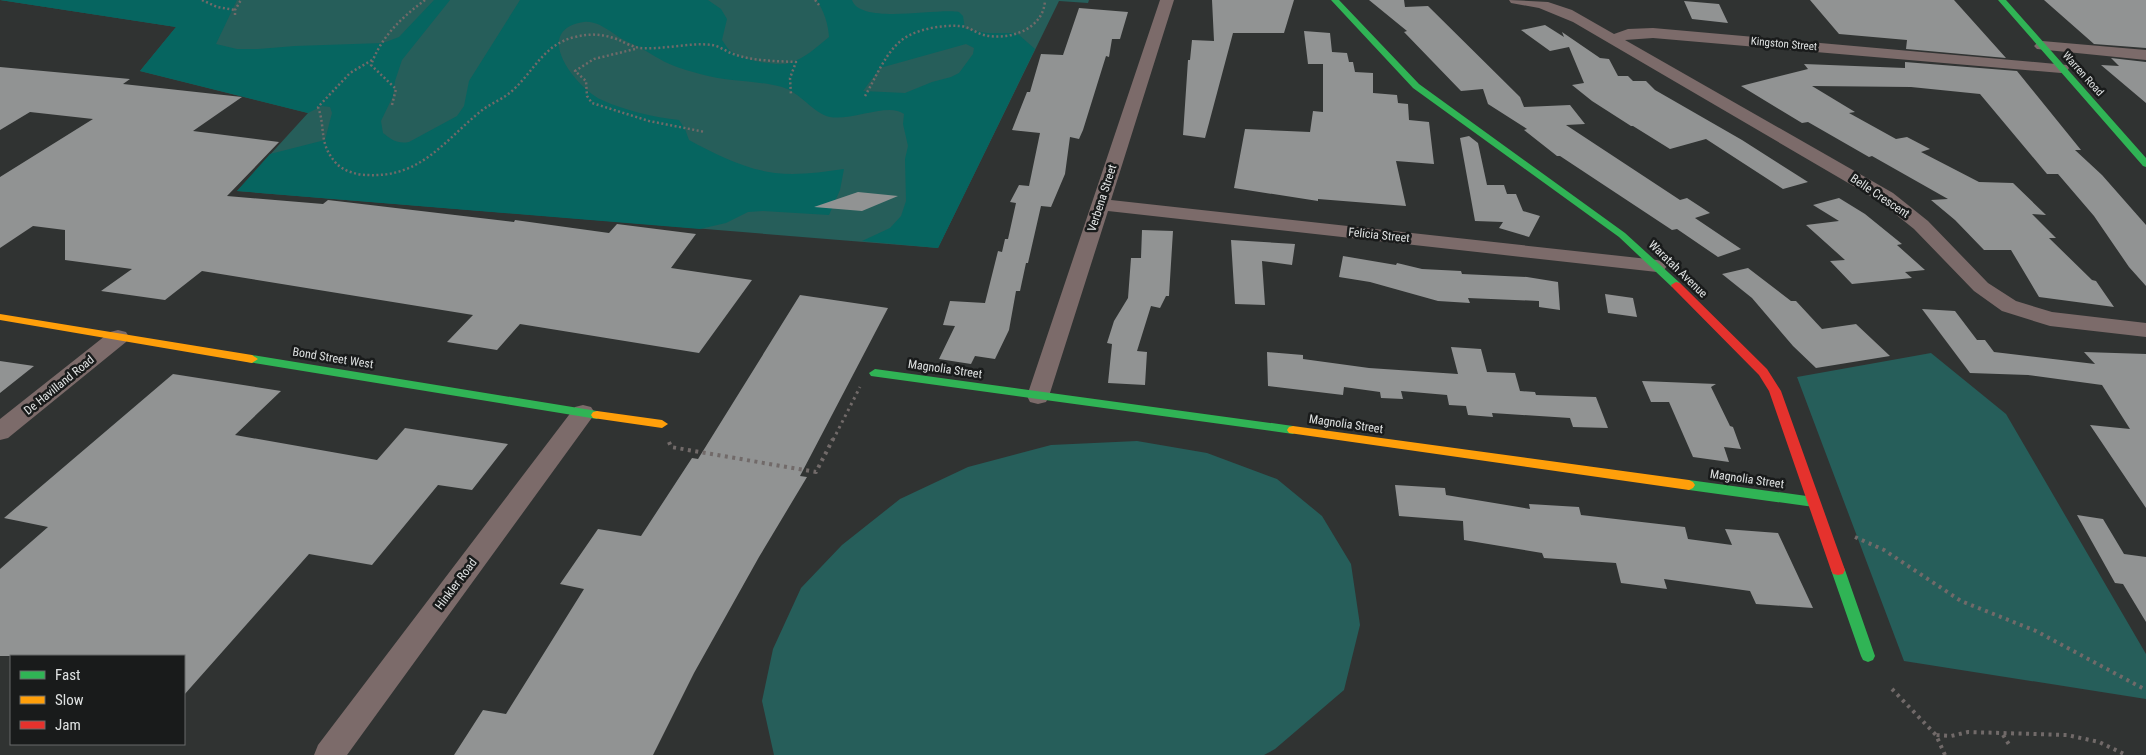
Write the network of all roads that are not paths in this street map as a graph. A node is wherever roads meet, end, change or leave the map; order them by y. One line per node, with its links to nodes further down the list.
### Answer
1 (1167, 0): 10 (street, Verbena Street)
2 (1335, 0): 11 (street, Waratah Avenue)
3 (1516, 0): 5 (street)
4 (2002, 0): 6 (street, Warren Road)
5 (1612, 38): 8 (street, Kingston Street); 13 (street, Belle Crescent)
6 (2042, 46): 7 (street); 8 (street, Warren Road)
7 (2146, 55)
8 (2061, 68): 9 (street, Warren Road)
9 (2146, 164)
10 (1100, 204): 11 (street, Felicia Street); 16 (street, Verbena Street)
11 (1657, 266): 20 (street, Waratah Avenue)
12 (0, 317): 14 (street, Bond Street West)
13 (2146, 330)
14 (118, 337): 17 (street, Bond Street West); 19 (street, De Havilland Road)
15 (874, 373): 16 (street, Magnolia Street)
16 (1038, 396): 20 (street, Magnolia Street)
17 (584, 413): 18 (street, Bond Street West); 22 (street, Hinkler Road)
18 (662, 424)
19 (0, 432)
20 (1814, 502): 21 (street, Waratah Avenue)
21 (1868, 656)
22 (329, 755)

